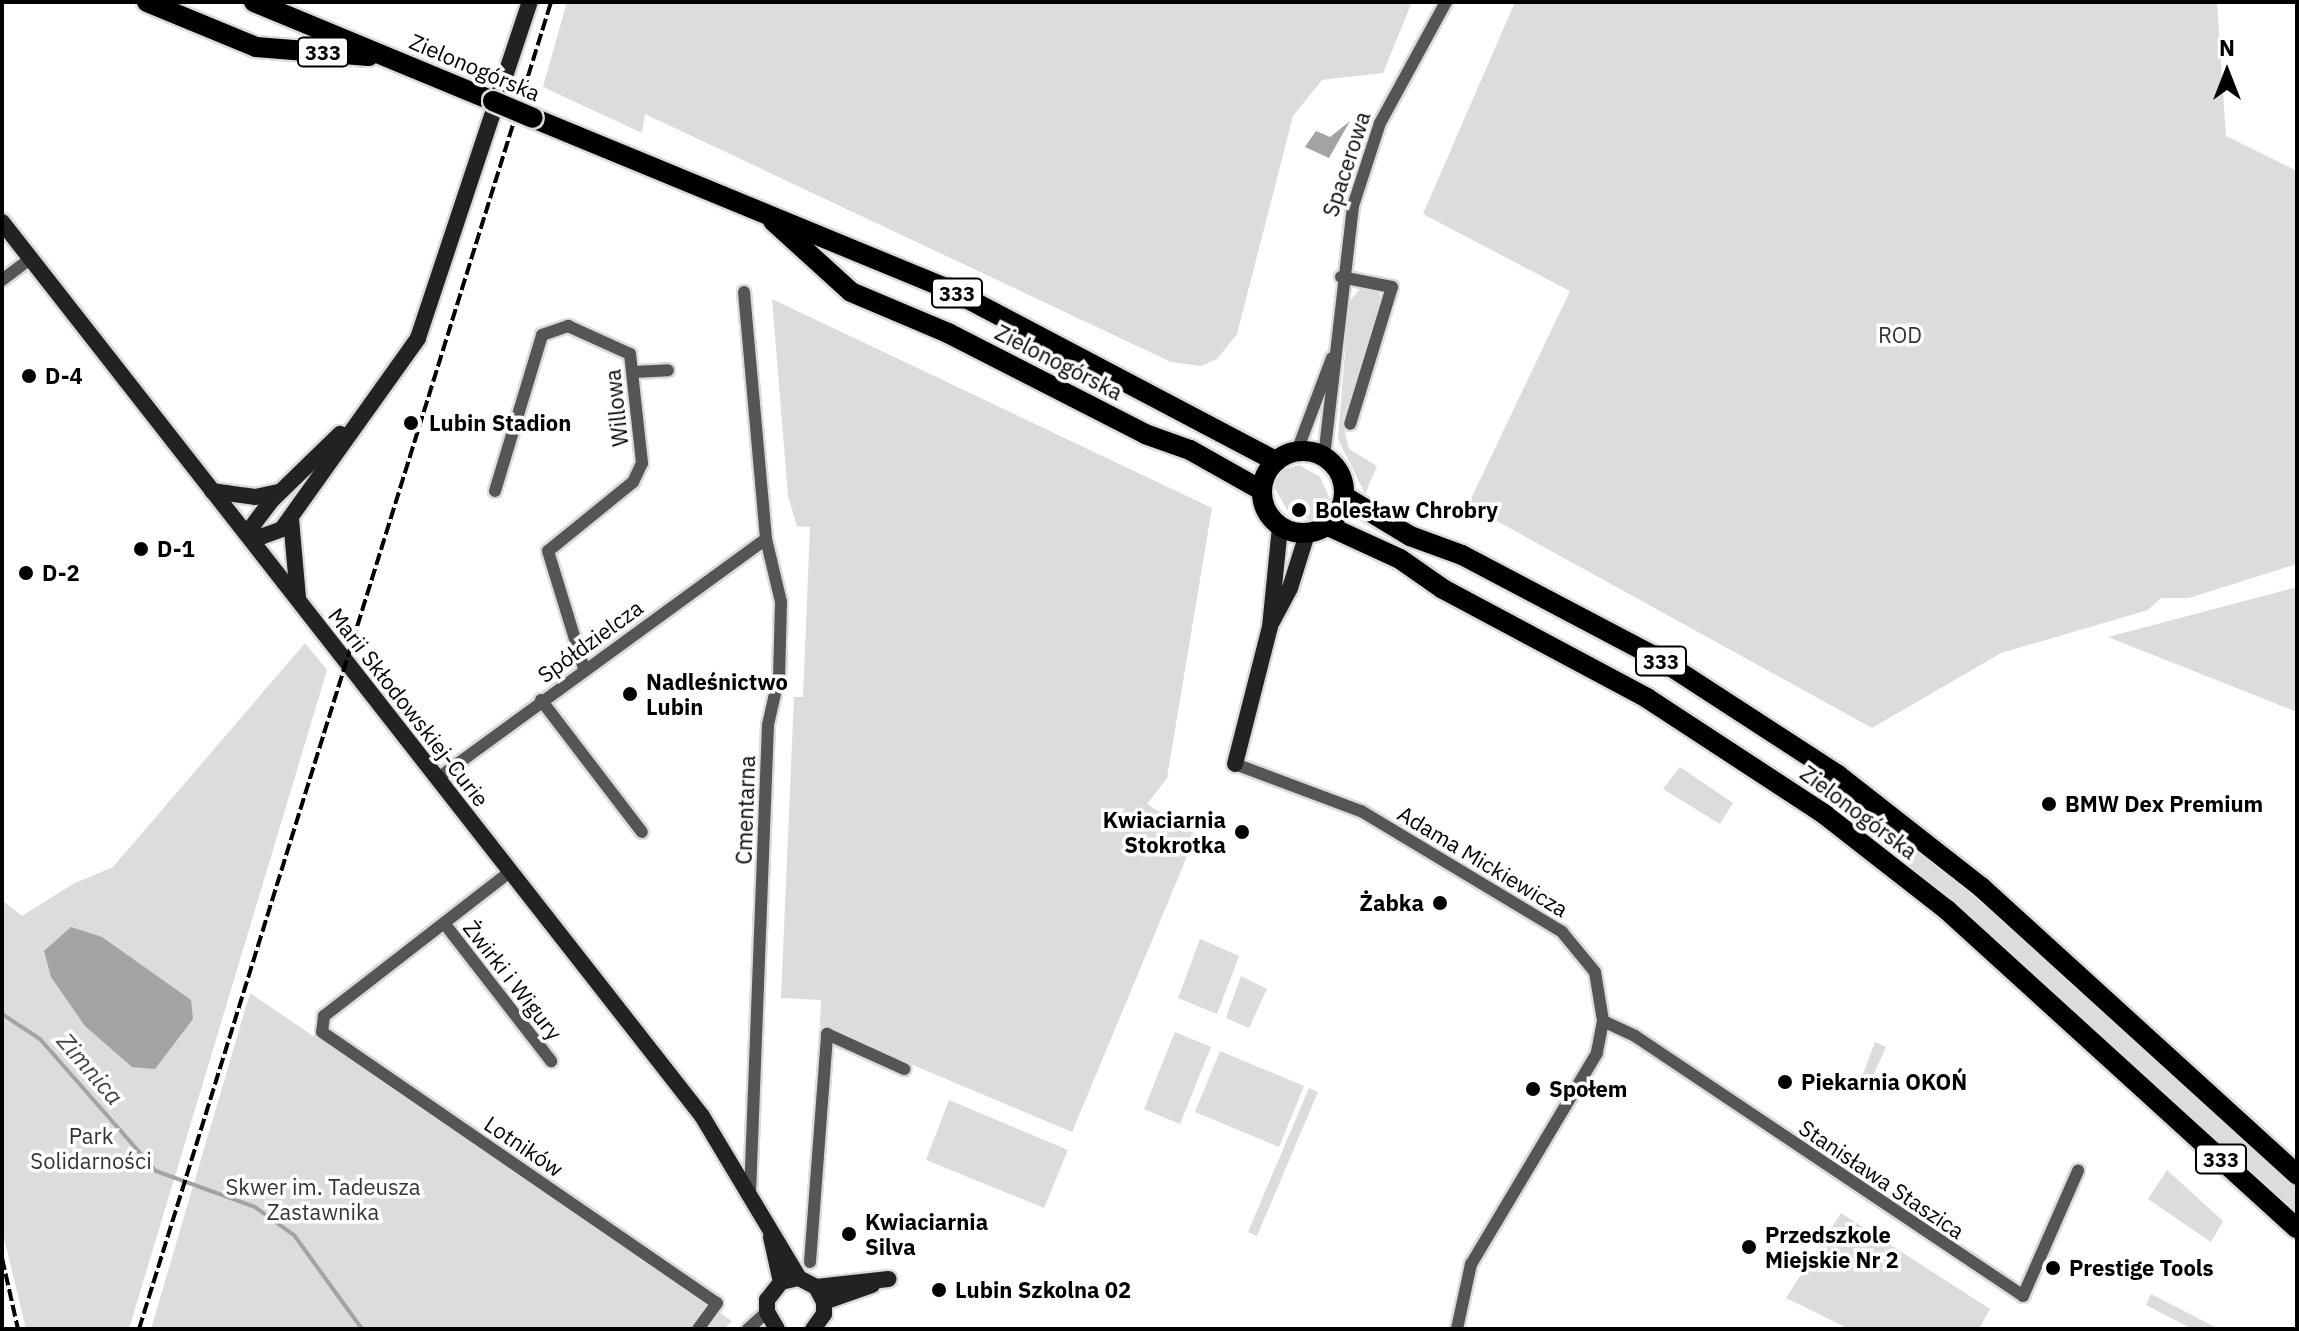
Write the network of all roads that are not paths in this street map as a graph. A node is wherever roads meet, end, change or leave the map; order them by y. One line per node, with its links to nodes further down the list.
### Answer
1 (147, 2): 7 (main road, Zielonogórska / 333)
2 (254, 2): 6 (main road, Zielonogórska / 333)
3 (285, 2): 6 (main road)
4 (530, 2): 17 (street)
5 (1446, 2): 11 (street, Spacerowa)
6 (349, 42): 7 (main road, Zielonogórska / 333)
7 (389, 57): 8 (main road, Zielonogórska / 333, bridge)
8 (764, 213): 21 (main road, Zielonogórska / 333); 22 (main road, Zielonogórska / 333)
9 (2, 222): 10 (street, Marii Skłodowskiej-Curie)
10 (31, 258): 12 (street); 23 (street, Marii Skłodowskiej-Curie)
11 (1341, 277): 14 (street, Spacerowa); 18 (street)
12 (2, 280)
13 (744, 292): 32 (street, Cmentarna)
14 (1334, 355): 19 (street, Spacerowa); 20 (street, Spacerowa)
15 (668, 370): 16 (street)
16 (635, 372): 25 (street, Willowa); 35 (street, Willowa)
17 (358, 416): 24 (street); 27 (street)
18 (1350, 424)
19 (1297, 451): 20 (main road); 21 (main road)
20 (1324, 457): 26 (main road)
21 (1276, 461): 22 (main road)
22 (1261, 490): 29 (main road)
23 (212, 491): 24 (street); 30 (street, Marii Skłodowskiej-Curie)
24 (280, 491): 30 (street)
25 (495, 491)
26 (1344, 496): 28 (main road); 47 (main road, Zielonogórska / 333)
27 (291, 519): 30 (street); 33 (street)
28 (1328, 526): 31 (main road); 50 (main road, Zielonogórska / 333)
29 (1280, 527): 31 (main road); 34 (street)
30 (247, 533): 33 (street, Marii Skłodowskiej-Curie)
31 (1307, 534): 34 (street)
32 (766, 539): 35 (street, Spółdzielcza); 48 (street, Cmentarna)
33 (299, 602): 38 (street, Marii Skłodowskiej-Curie)
34 (1270, 627): 37 (street)
35 (584, 669): 36 (street, Spółdzielcza)
36 (541, 700): 38 (street, Spółdzielcza); 39 (street)
37 (1235, 764): 43 (street, Adama Mickiewicza)
38 (438, 778): 40 (street, Marii Skłodowskiej-Curie)
39 (642, 832)
40 (511, 871): 41 (street, Żwirki i Wigury); 48 (street, Marii Skłodowskiej-Curie)
41 (444, 923): 42 (street, Żwirki i Wigury); 44 (street, Żwirki i Wigury)
42 (324, 1016): 57 (street, Lotników)
43 (1603, 1021): 46 (street, Stanisława Staszica); 61 (street, Adama Mickiewicza)
44 (551, 1061)
45 (904, 1069): 51 (street)
46 (2078, 1171)
47 (2297, 1175)
48 (750, 1189): 49 (street, Marii Skłodowskiej-Curie)
49 (769, 1227): 52 (street, Marii Skłodowskiej-Curie); 54 (street, Marii Skłodowskiej-Curie)
50 (2297, 1228)
51 (810, 1262)
52 (799, 1278): 54 (street); 55 (street)
53 (887, 1279): 55 (street)
54 (781, 1282): 56 (street)
55 (820, 1294): 60 (street)
56 (767, 1312): 58 (street); 59 (street)
57 (698, 1329)
58 (748, 1329)
59 (777, 1329)
60 (813, 1329)
61 (1457, 1329)

